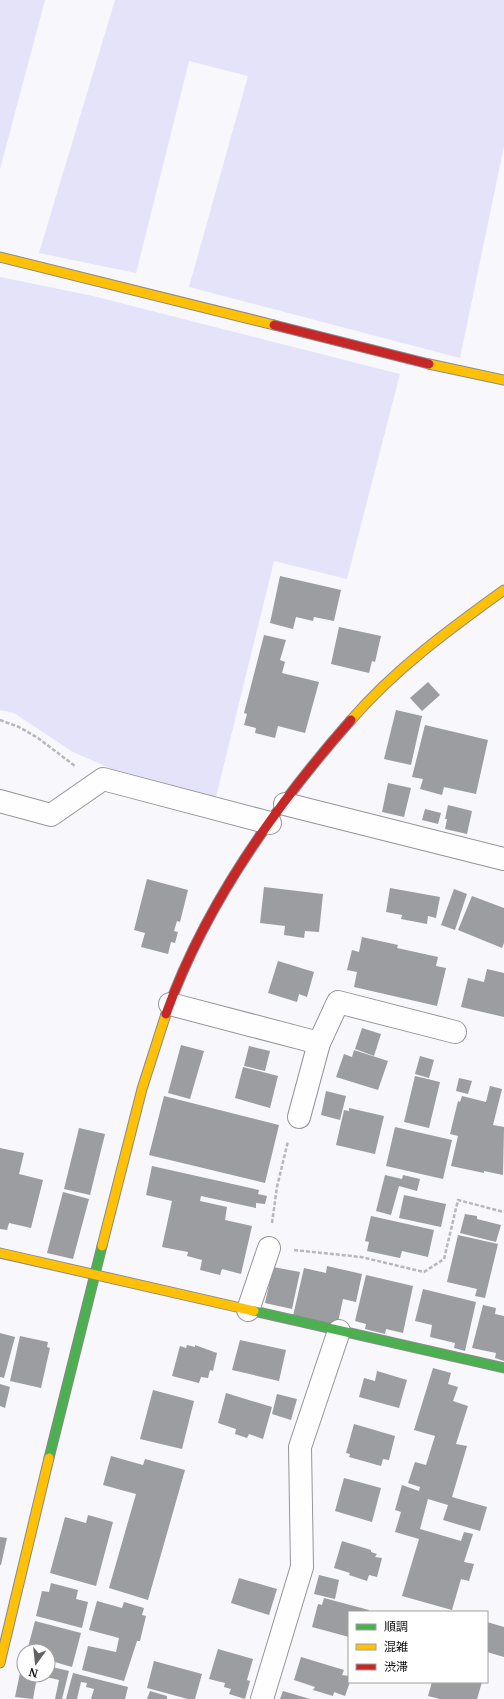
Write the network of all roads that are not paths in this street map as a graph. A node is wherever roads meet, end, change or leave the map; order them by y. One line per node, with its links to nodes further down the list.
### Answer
1 (0, 257): 2 (street)
2 (504, 380)
3 (504, 590): 5 (street)
4 (0, 801): 6 (street)
5 (285, 804): 6 (street); 7 (street)
6 (270, 823): 8 (street)
7 (504, 859)
8 (170, 1004): 10 (street); 14 (street)
9 (456, 1032): 10 (street)
10 (319, 1043): 11 (street)
11 (299, 1117)
12 (268, 1248): 15 (street)
13 (0, 1253): 14 (street)
14 (94, 1274): 15 (street); 18 (street)
15 (248, 1310): 16 (street)
16 (339, 1331): 17 (street); 19 (street)
17 (504, 1368)
18 (0, 1663)
19 (262, 1699)

